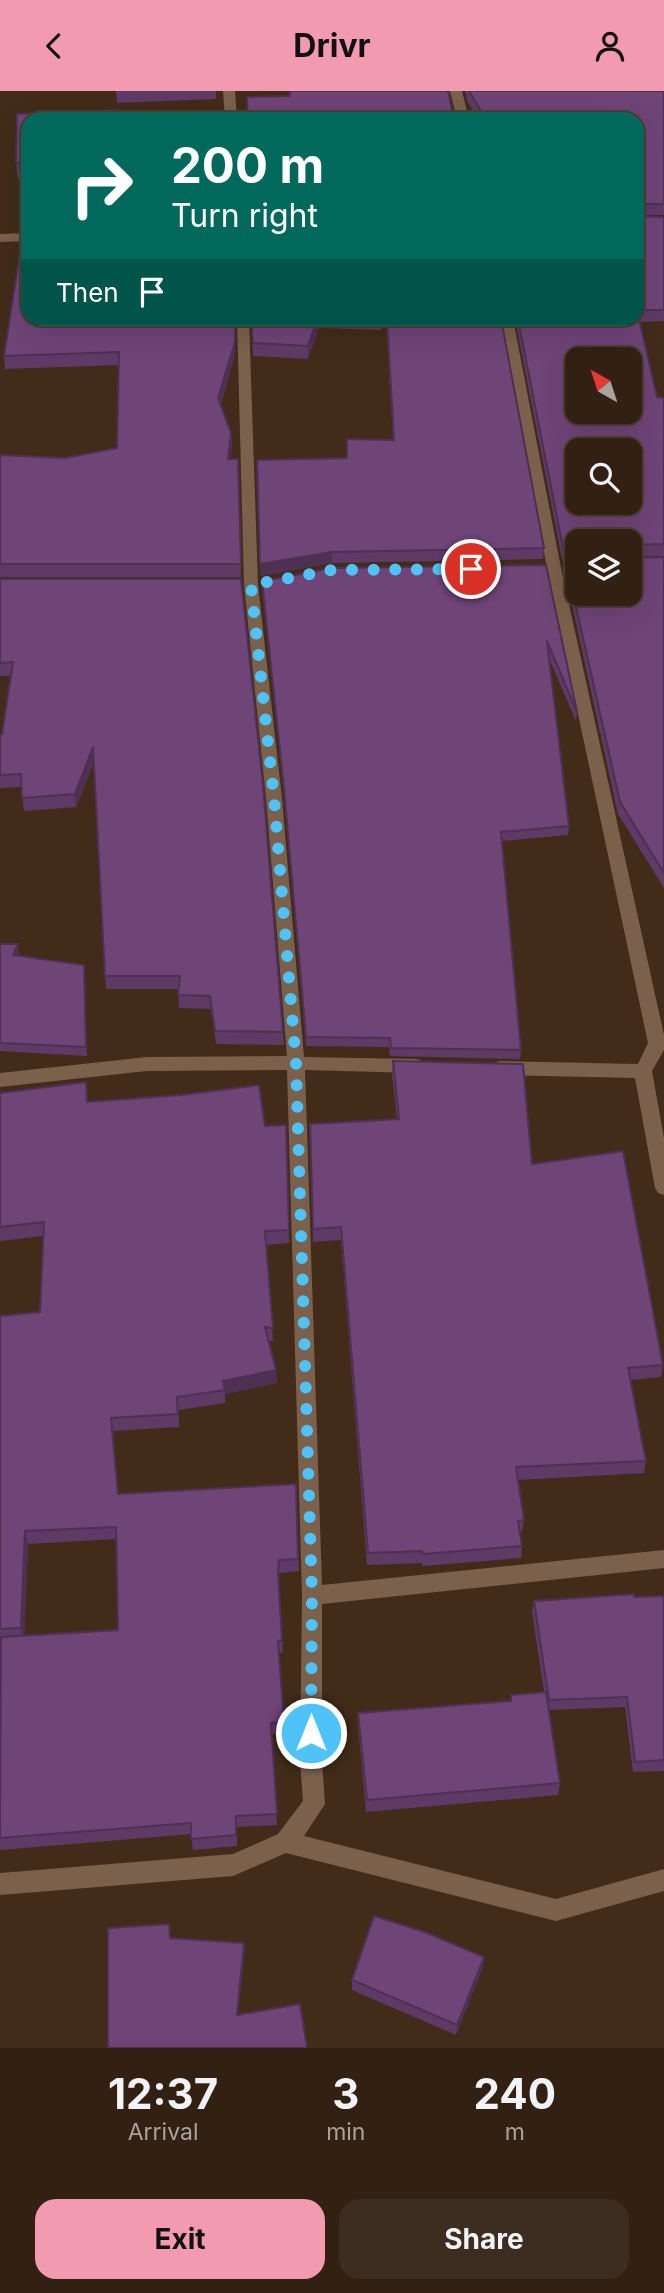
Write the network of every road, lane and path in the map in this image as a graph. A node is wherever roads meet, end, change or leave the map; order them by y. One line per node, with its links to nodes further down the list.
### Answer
1 (229, 91): 3 (street)
2 (456, 91): 4 (street)
3 (230, 112)
4 (461, 112)
5 (21, 237): 6 (street)
6 (0, 238)
7 (243, 326): 10 (street)
8 (508, 326): 9 (street)
9 (661, 1043): 13 (street)
10 (296, 1063): 11 (street); 14 (street); 17 (street)
11 (434, 1066)
12 (476, 1067): 13 (street)
13 (643, 1071): 15 (street)
14 (0, 1080)
15 (664, 1188)
16 (664, 1559): 17 (street)
17 (312, 1596): 18 (street)
18 (286, 1842): 19 (street); 20 (street)
19 (664, 1880)
20 (0, 1884)

